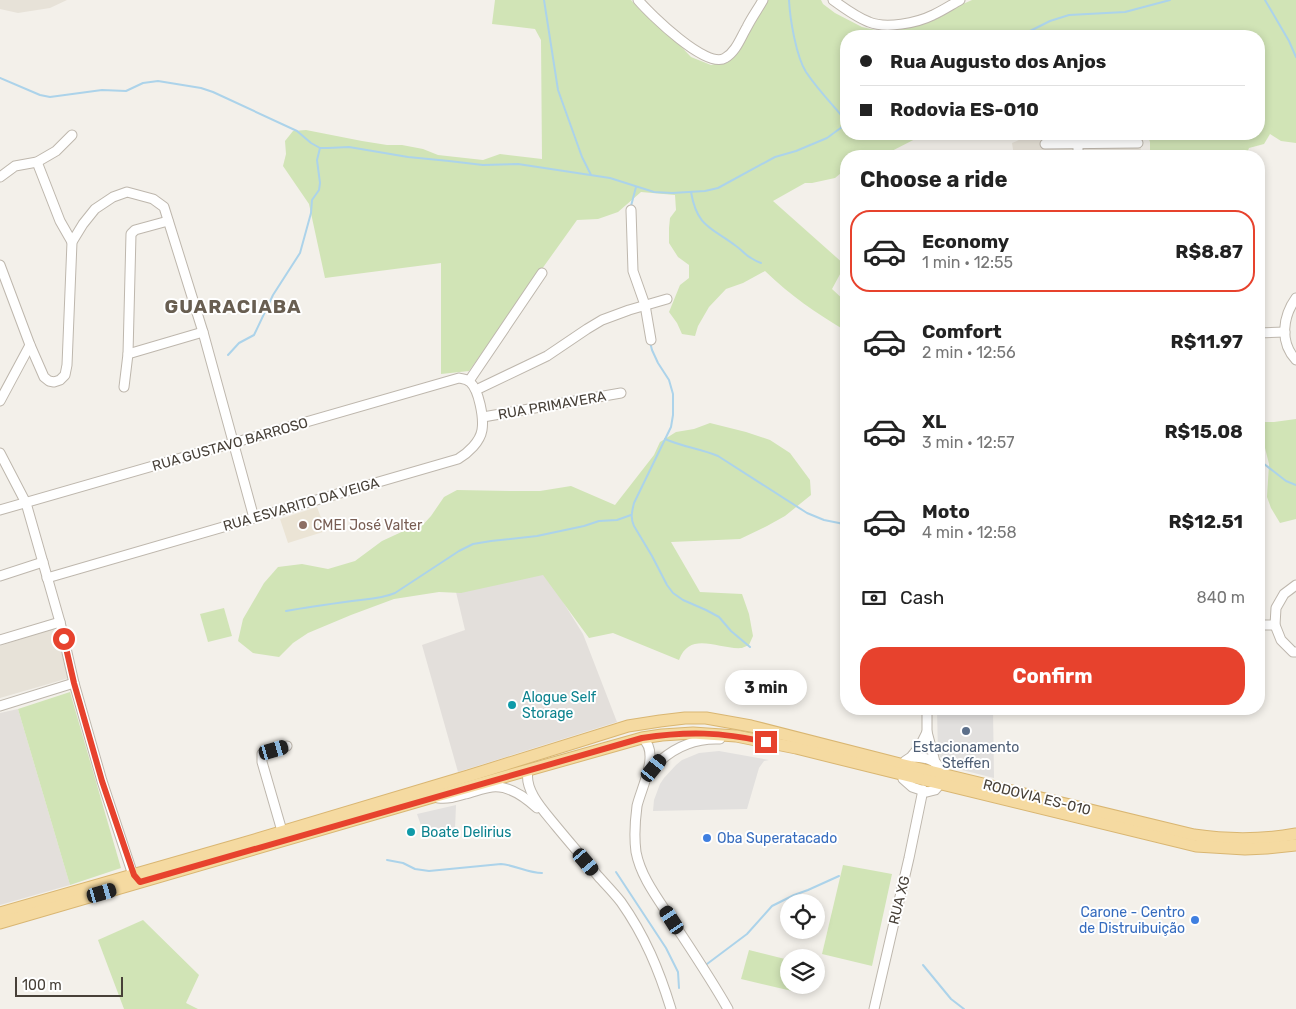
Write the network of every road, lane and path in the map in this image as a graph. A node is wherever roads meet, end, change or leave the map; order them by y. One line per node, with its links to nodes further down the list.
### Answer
1 (763, 0): 3 (street)
2 (960, 0): 4 (street)
3 (643, 2)
4 (838, 2)
5 (72, 135): 10 (street)
6 (1071, 140): 9 (street)
7 (1093, 140): 8 (street)
8 (1138, 143)
9 (1045, 144)
10 (36, 162): 11 (street); 14 (street)
11 (0, 177)
12 (631, 210): 19 (street)
13 (168, 221): 14 (street); 20 (street); 25 (street)
14 (72, 242): 24 (street)
15 (0, 265): 24 (street)
16 (542, 273): 27 (street)
17 (1296, 298): 21 (street)
18 (667, 299): 19 (street)
19 (645, 305): 23 (street); 29 (street)
20 (203, 332): 25 (street); 33 (street)
21 (1284, 332): 22 (street); 26 (street)
22 (1265, 333)
23 (651, 340)
24 (30, 345): 31 (street)
25 (128, 354): 28 (street)
26 (1296, 360)
27 (469, 381): 29 (street, RUA ESVARITO DA VEIGA); 33 (street, RUA GUSTAVO BARROSO)
28 (124, 387)
29 (476, 390): 32 (street, RUA ESVARITO DA VEIGA)
30 (621, 393): 32 (street, RUA PRIMAVERA)
31 (0, 401)
32 (482, 417): 37 (street, RUA ESVARITO DA VEIGA)
33 (233, 443): 35 (street, RUA GUSTAVO BARROSO); 37 (street)
34 (0, 453): 35 (street)
35 (26, 502): 36 (street, RUA GUSTAVO BARROSO); 38 (street)
36 (0, 510)
37 (254, 518): 40 (street, RUA ESVARITO DA VEIGA)
38 (43, 562): 39 (street); 40 (street)
39 (0, 576)
40 (47, 578): 42 (street)
41 (1296, 586): 44 (street)
42 (60, 622): 45 (street); 47 (street)
43 (1265, 625): 44 (street)
44 (1275, 625): 46 (street)
45 (0, 640)
46 (1296, 652)
47 (74, 683): 48 (street); 67 (street)
48 (0, 706)
49 (926, 715): 51 (street)
50 (628, 726): 52 (main road); 55 (main road, RODOVIA ES-010); 57 (main road, RODOVIA ES-010)
51 (927, 732): 56 (street); 57 (street)
52 (642, 738): 54 (main road, RODOVIA ES-010); 58 (main road, RODOVIA ES-010); 59 (street)
53 (287, 746): 64 (street)
54 (796, 748): 57 (main road, RODOVIA ES-010); 59 (street)
55 (541, 753): 58 (main road); 64 (main road, RODOVIA ES-010)
56 (934, 762): 57 (street); 60 (street)
57 (906, 765): 60 (main road, RODOVIA ES-010); 61 (street)
58 (528, 770): 62 (main road, RODOVIA ES-010); 63 (street)
59 (646, 778): 70 (street)
60 (941, 779): 61 (street); 65 (main road, RODOVIA ES-010); 66 (main road, RODOVIA ES-010)
61 (923, 790): 74 (street, RUA XG)
62 (434, 797): 63 (street); 67 (main road, RODOVIA ES-010)
63 (552, 822): 71 (street)
64 (282, 831): 67 (main road, RODOVIA ES-010)
65 (1296, 834)
66 (1296, 845)
67 (137, 878): 68 (main road, RODOVIA ES-010); 69 (main road, RODOVIA ES-010)
68 (0, 912)
69 (0, 923)
70 (723, 999): 72 (street); 73 (street)
71 (671, 1009)
72 (724, 1009)
73 (728, 1009)
74 (874, 1009)

